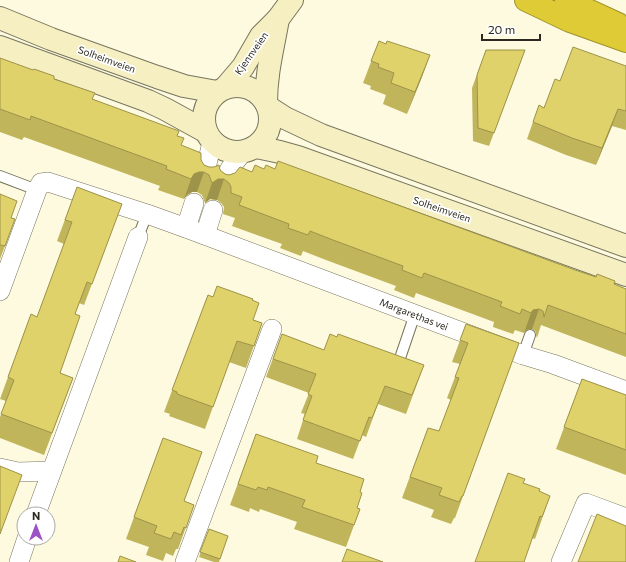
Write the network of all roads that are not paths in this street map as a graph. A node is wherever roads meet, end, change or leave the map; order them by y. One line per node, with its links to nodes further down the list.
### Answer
1 (292, 0): 5 (main road, Kjennveien)
2 (526, 0): 7 (highway)
3 (566, 0): 6 (highway)
4 (0, 18): 9 (main road, Solheimveien)
5 (278, 19): 9 (main road, Kjennveien); 10 (main road, Kjennveien)
6 (626, 28)
7 (626, 40)
8 (0, 47): 11 (main road)
9 (221, 90): 10 (main road); 11 (main road)
10 (267, 105): 12 (main road); 23 (main road)
11 (209, 136): 12 (main road); 14 (street)
12 (249, 150): 15 (street); 24 (main road, Solheimveien)
13 (0, 176): 16 (lane)
14 (204, 177)
15 (222, 184)
16 (37, 190): 19 (street, Margarethas vei); 25 (street)
17 (194, 203): 20 (street)
18 (214, 210): 21 (street)
19 (147, 214): 20 (street, Margarethas vei); 22 (lane)
20 (186, 228): 21 (street, Margarethas vei)
21 (205, 235): 26 (street, Margarethas vei)
22 (138, 237): 33 (street)
23 (626, 246)
24 (626, 275)
25 (0, 291)
26 (415, 314): 29 (street, Margarethas vei); 30 (lane)
27 (272, 329): 38 (street)
28 (530, 335): 29 (lane)
29 (528, 357): 31 (street, Margarethas vei)
30 (398, 364)
31 (626, 390)
32 (0, 468): 33 (street)
33 (51, 471): 34 (street)
34 (39, 506)
35 (626, 518): 39 (street)
36 (24, 546): 37 (street)
37 (18, 562)
38 (185, 562)
39 (561, 562)

